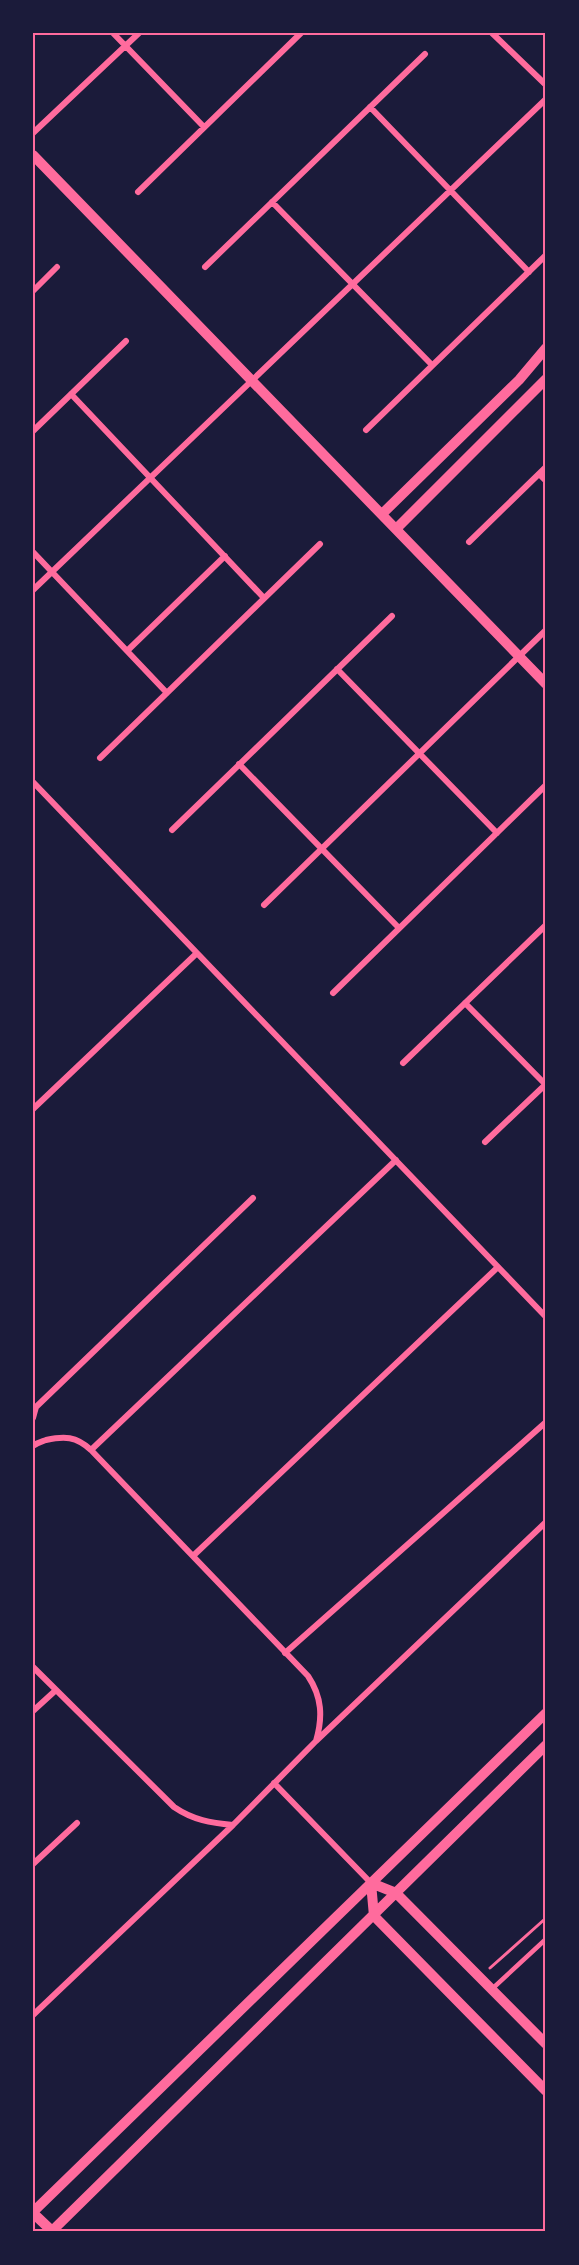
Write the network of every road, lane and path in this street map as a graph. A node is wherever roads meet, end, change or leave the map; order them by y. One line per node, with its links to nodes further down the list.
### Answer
1 (113, 33): 5 (street)
2 (139, 33): 5 (street)
3 (301, 33): 10 (street)
4 (492, 33): 7 (street)
5 (125, 46): 10 (street); 11 (street)
6 (425, 54): 9 (street)
7 (546, 85)
8 (546, 99): 13 (street)
9 (370, 107): 13 (street); 15 (street)
10 (204, 127): 14 (street)
11 (33, 133)
12 (33, 155): 26 (street)
13 (451, 190): 19 (street); 20 (street)
14 (138, 192)
15 (272, 202): 18 (street); 20 (street)
16 (546, 255): 19 (street)
17 (57, 267): 21 (street)
18 (205, 267)
19 (529, 272): 24 (street)
20 (352, 284): 24 (street); 26 (street)
21 (33, 291)
22 (126, 341): 27 (street)
23 (546, 348): 34 (street)
24 (432, 365): 28 (street)
25 (546, 379): 35 (street)
26 (252, 380): 32 (street); 34 (street)
27 (71, 394): 29 (street); 32 (street)
28 (366, 430)
29 (33, 431)
30 (546, 466): 31 (street)
31 (539, 474): 33 (street); 36 (street)
32 (150, 478): 39 (street); 40 (street)
33 (546, 481)
34 (382, 514): 35 (street)
35 (396, 529): 46 (street)
36 (468, 542)
37 (320, 544): 42 (street)
38 (33, 552): 40 (street)
39 (225, 556): 42 (street); 45 (street)
40 (51, 572): 41 (street); 45 (street)
41 (33, 590)
42 (264, 598): 49 (street)
43 (392, 616): 47 (street)
44 (546, 630): 46 (street)
45 (127, 651): 49 (street)
46 (519, 656): 48 (street); 50 (street)
47 (337, 669): 50 (street); 52 (street)
48 (546, 684)
49 (167, 693): 51 (street)
50 (419, 753): 56 (street); 57 (street)
51 (100, 758)
52 (239, 764): 55 (street); 57 (street)
53 (33, 782): 61 (street)
54 (546, 785): 56 (street)
55 (172, 830)
56 (497, 833): 60 (street)
57 (322, 849): 58 (street); 60 (street)
58 (264, 905)
59 (546, 924): 63 (street)
60 (399, 928): 62 (street)
61 (197, 953): 66 (street); 68 (street)
62 (333, 993)
63 (465, 1003): 64 (street); 65 (street)
64 (403, 1063)
65 (546, 1084): 67 (street)
66 (33, 1109)
67 (485, 1142)
68 (396, 1160): 70 (street); 75 (street)
69 (253, 1198): 72 (street)
70 (498, 1267): 71 (street); 77 (street)
71 (546, 1317)
72 (33, 1418)
73 (546, 1422): 78 (street)
74 (33, 1446): 75 (street)
75 (91, 1450): 77 (street)
76 (546, 1522): 83 (street)
77 (193, 1556): 78 (street)
78 (285, 1653): 83 (street)
79 (33, 1667): 80 (street)
80 (56, 1690): 81 (street); 87 (street)
81 (33, 1711)
82 (546, 1713): 89 (street)
83 (316, 1741): 85 (street)
84 (546, 1745): 90 (street)
85 (274, 1783): 87 (street); 89 (street)
86 (76, 1823): 88 (street)
87 (233, 1825): 96 (street)
88 (33, 1864)
89 (371, 1882): 90 (street); 91 (street); 99 (street)
90 (396, 1893): 91 (street); 94 (street)
91 (374, 1916): 98 (street); 100 (street)
92 (546, 1918): 94 (path)
93 (546, 1939): 95 (lane)
94 (480, 1977): 95 (street)
95 (492, 1989): 97 (street)
96 (33, 2015)
97 (546, 2044)
98 (546, 2091)
99 (33, 2213): 100 (street)
100 (52, 2231)

